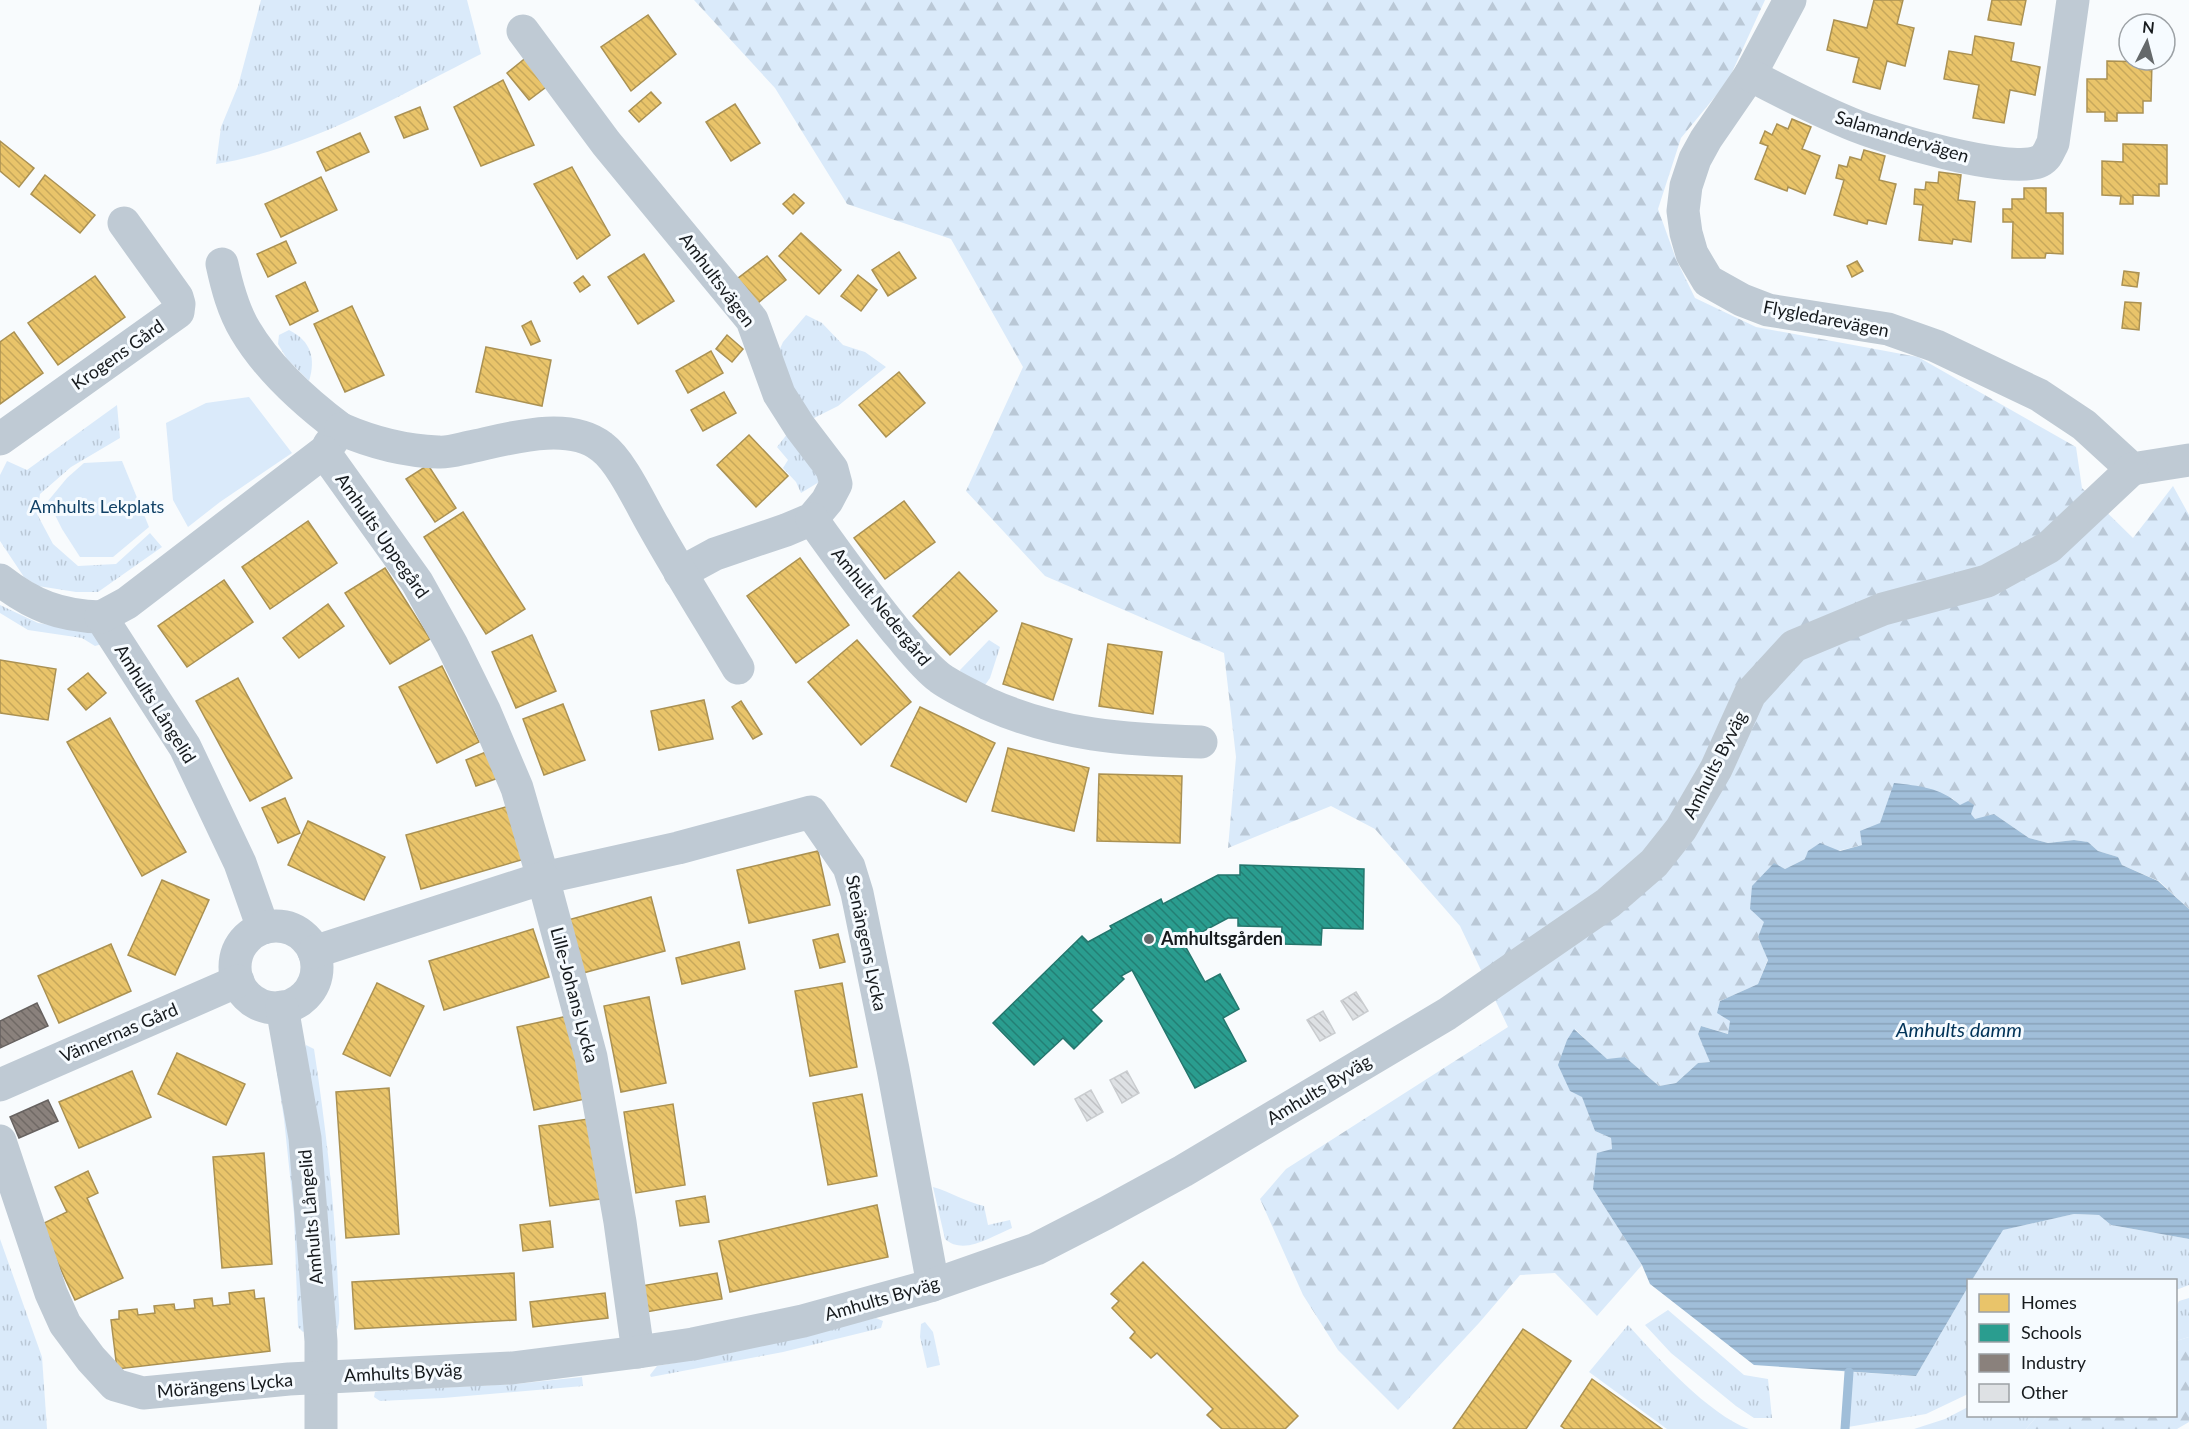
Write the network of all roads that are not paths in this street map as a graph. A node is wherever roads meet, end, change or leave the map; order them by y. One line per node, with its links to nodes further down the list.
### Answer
1 (1790, 0): 4 (street, Flygledarevägen)
2 (2073, 0): 4 (street, Salamandervägen)
3 (523, 31): 11 (street, Amhultsvägen)
4 (1750, 75): 10 (street, Flygledarevägen)
5 (124, 223): 7 (street, Krogens Gård)
6 (222, 264): 8 (street)
7 (0, 439)
8 (332, 440): 12 (street); 14 (street); 17 (street, Amhults Uppegård)
9 (2189, 460): 10 (street)
10 (2132, 469): 24 (street, Amhults Byväg)
11 (812, 519): 12 (street); 16 (street, Amhult Nedergård)
12 (680, 573): 15 (street)
13 (0, 580): 14 (street)
14 (101, 617): 18 (street, Amhults Långelid)
15 (738, 668)
16 (1201, 742)
17 (543, 878): 19 (street); 24 (street, Stenängens Lycka); 25 (street, Lille-Johans Lycka)
18 (263, 928): 19 (street); 20 (street)
19 (314, 952): 21 (street)
20 (238, 981): 21 (street); 22 (street, Vännernas Gård)
21 (282, 1007): 26 (street, Amhults Långelid)
22 (0, 1085)
23 (0, 1141): 26 (street, Mörängens Lycka)
24 (933, 1285): 25 (street, Amhults Byväg)
25 (638, 1352): 26 (street, Amhults Byväg)
26 (321, 1377): 27 (street, Amhults Långelid)
27 (321, 1429)

